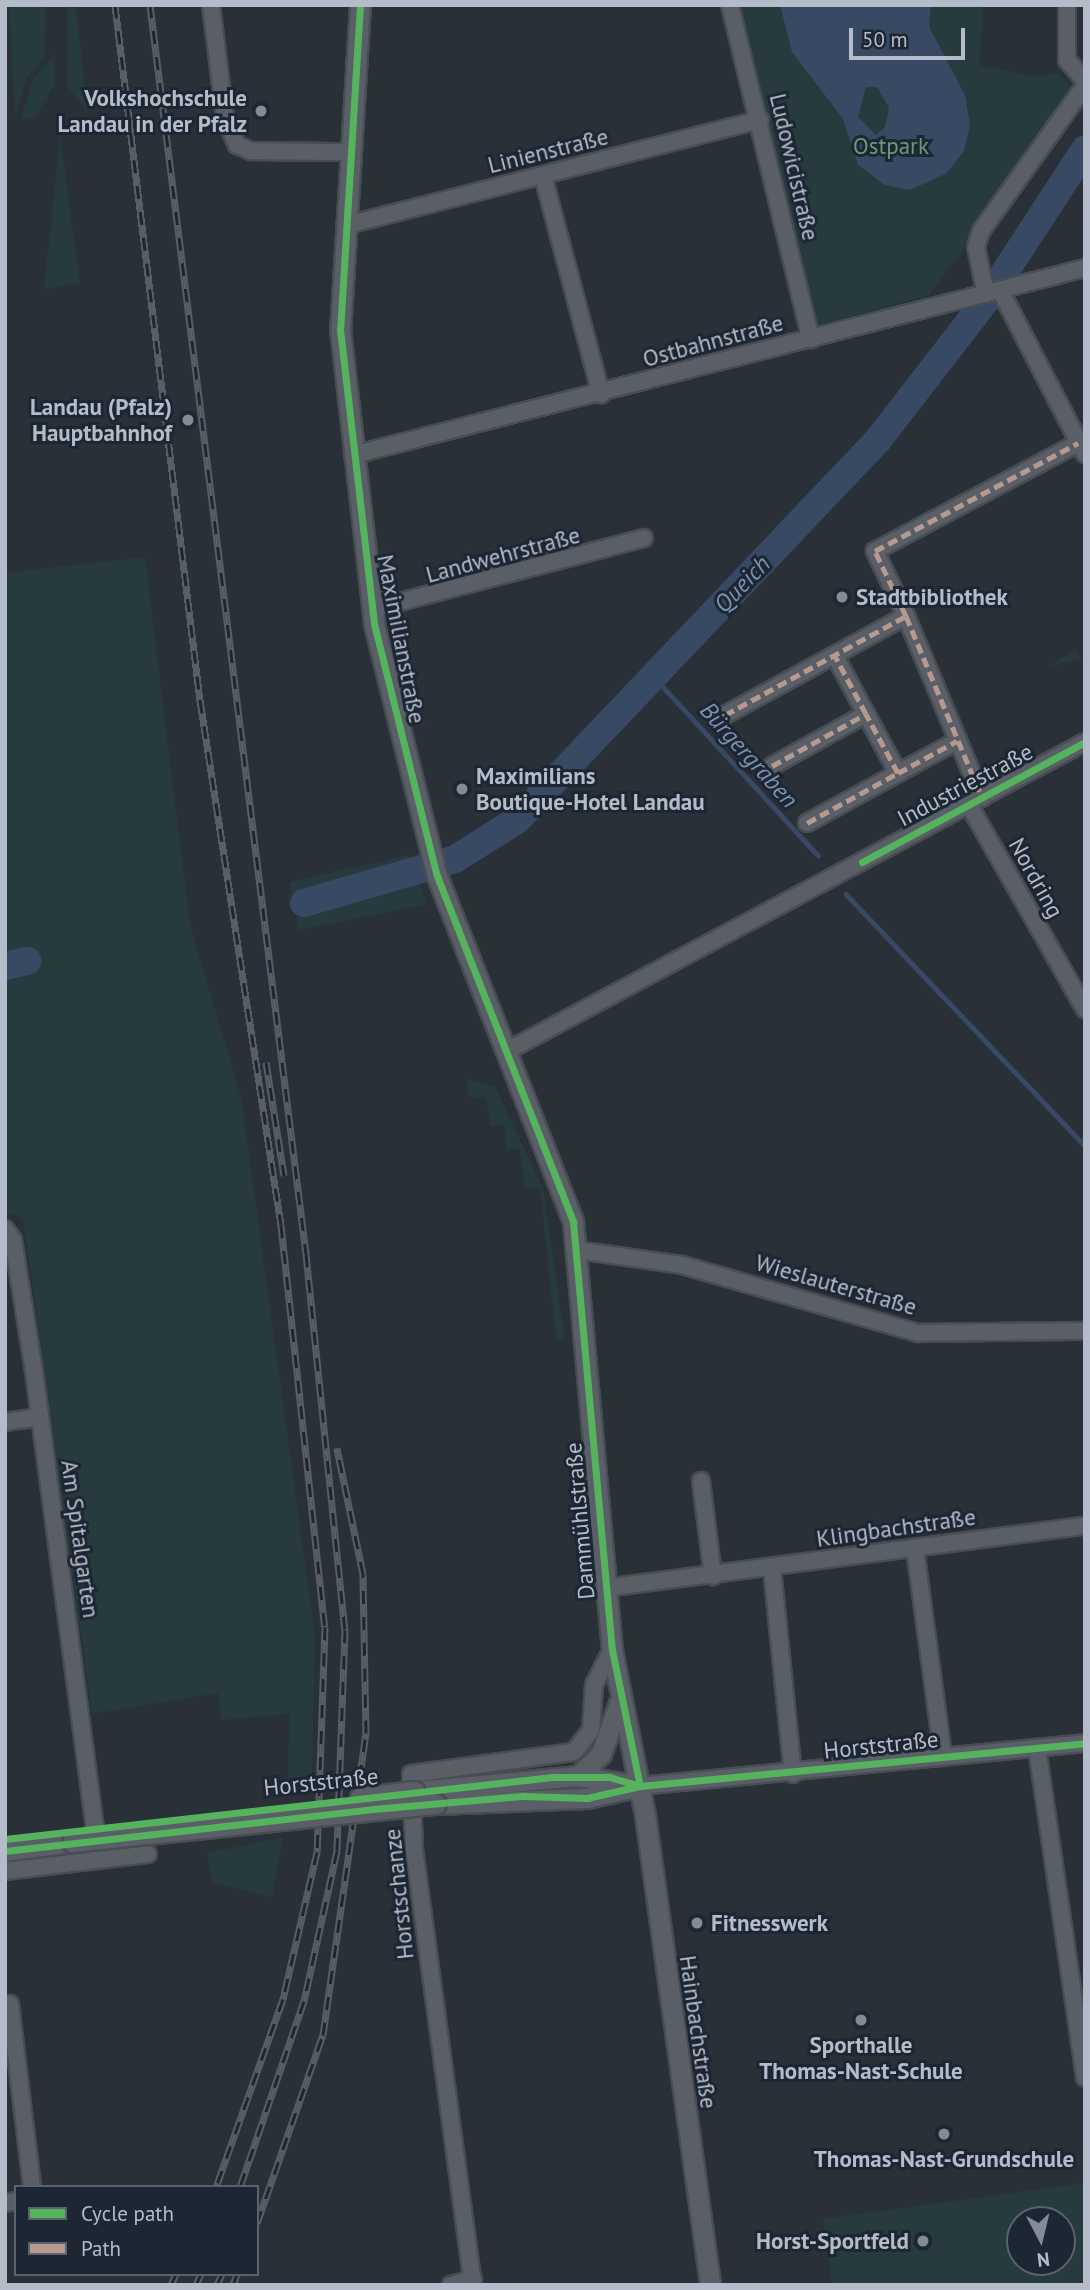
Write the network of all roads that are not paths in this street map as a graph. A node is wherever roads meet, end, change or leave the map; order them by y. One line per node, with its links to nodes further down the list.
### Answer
1 (211, 5): 8 (street)
2 (360, 5): 8 (street, Maximilianstraße)
3 (730, 5): 7 (street, Ludowicistraße)
4 (1067, 5): 5 (street)
5 (1085, 81)
6 (1085, 86): 12 (street)
7 (760, 120): 9 (street, Linienstraße); 13 (street, Ludowicistraße)
8 (351, 152): 10 (street, Maximilianstraße)
9 (543, 176): 10 (street, Linienstraße); 14 (street)
10 (347, 225): 16 (street, Maximilianstraße)
11 (1085, 268): 12 (street, Ostbahnstraße)
12 (993, 292): 13 (street, Ostbahnstraße); 15 (street)
13 (811, 339): 14 (street, Ostbahnstraße)
14 (601, 394): 16 (street, Ostbahnstraße)
15 (1082, 449): 19 (street, Nordring)
16 (352, 455): 18 (street, Maximilianstraße)
17 (644, 538): 18 (street, Landwehrstraße)
18 (373, 610): 30 (street, Maximilianstraße)
19 (906, 616): 20 (street); 23 (street, Nordring)
20 (835, 656): 21 (street); 22 (street)
21 (866, 714): 25 (street); 26 (street)
22 (725, 715)
23 (957, 741): 26 (street); 27 (street, Nordring)
24 (1085, 742): 27 (street, Industriestraße)
25 (772, 766)
26 (898, 773): 28 (street)
27 (976, 802): 29 (street, Nordring); 30 (street, Industriestraße)
28 (807, 822)
29 (1085, 1009)
30 (507, 1051): 32 (street, Maximilianstraße)
31 (5, 1228): 34 (street, Am Spitalgarten)
32 (577, 1250): 33 (street, Wieslauterstraße); 41 (street, Dammühlstraße)
33 (1085, 1331)
34 (40, 1417): 35 (street); 55 (street, Am Spitalgarten)
35 (5, 1422)
36 (701, 1481): 40 (street)
37 (1085, 1525): 38 (street, Klingbachstraße)
38 (915, 1549): 39 (street, Klingbachstraße); 46 (street)
39 (772, 1568): 40 (street, Klingbachstraße); 47 (street)
40 (713, 1576): 41 (street, Klingbachstraße)
41 (605, 1588): 42 (street, Dammühlstraße)
42 (612, 1650): 43 (street, Dammühlstraße); 61 (street, Horstschanze)
43 (619, 1701): 48 (street); 49 (street, Dammühlstraße)
44 (1085, 1743): 45 (street, Horststraße)
45 (1037, 1748): 46 (street, Horststraße); 58 (street)
46 (943, 1757): 47 (street, Horststraße)
47 (793, 1774): 49 (street, Horststraße)
48 (578, 1776): 49 (street, Horststraße); 50 (street, Horststraße)
49 (640, 1786): 50 (street, Horststraße); 63 (street, Hainbachstraße)
50 (522, 1788): 51 (street, Horststraße, bridge)
51 (71, 1836): 52 (street, Horststraße); 53 (street, Horststraße)
52 (5, 1839)
53 (5, 1851)
54 (148, 1854): 55 (street)
55 (99, 1859): 56 (street)
56 (5, 1871)
57 (10, 2004): 60 (street)
58 (1081, 2029): 59 (street)
59 (1085, 2078)
60 (32, 2185)
61 (473, 2282): 62 (street)
62 (451, 2285)
63 (710, 2285)

